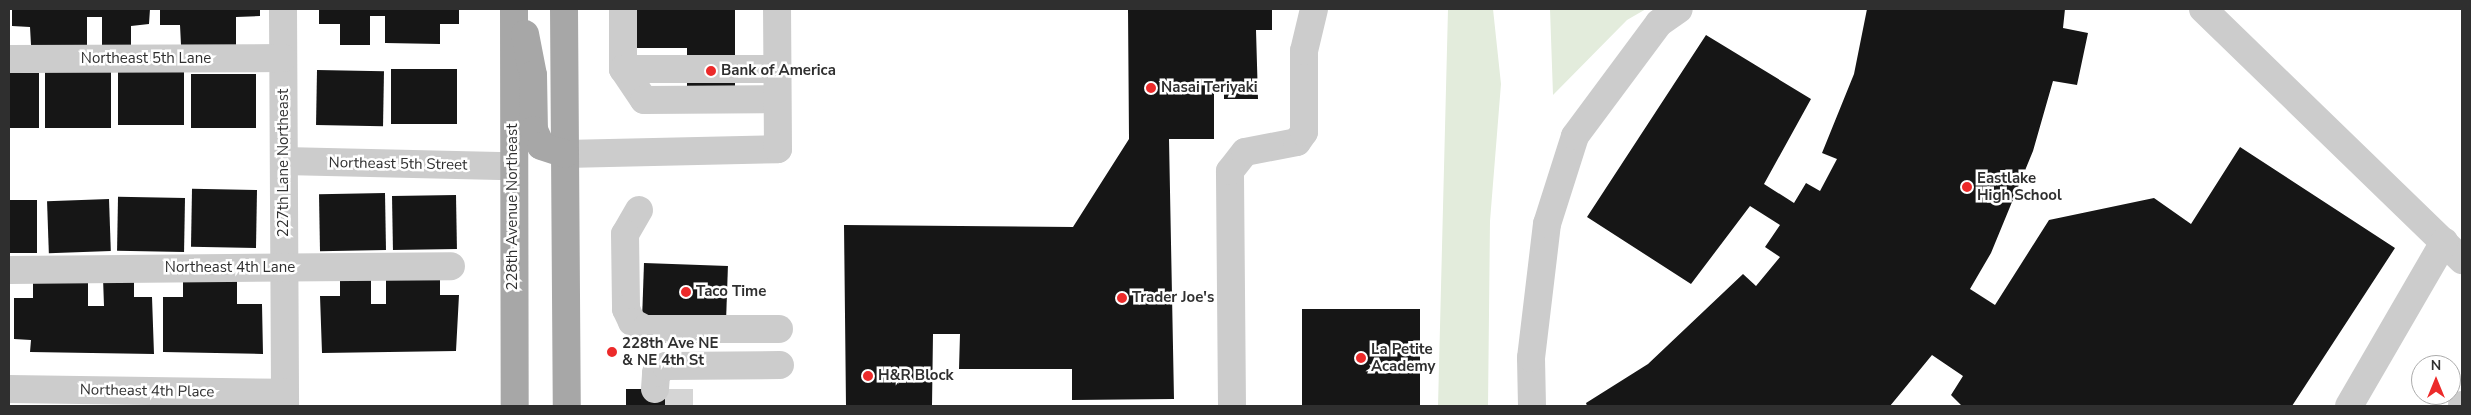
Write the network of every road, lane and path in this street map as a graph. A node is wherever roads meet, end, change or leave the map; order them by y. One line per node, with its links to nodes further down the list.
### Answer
1 (283, 9): 10 (street, 227th Lane Northeast)
2 (514, 9): 16 (main road, 228th Avenue Northeast)
3 (518, 9): 14 (main road)
4 (564, 9): 14 (main road)
5 (623, 9): 12 (street)
6 (776, 9): 13 (street)
7 (1314, 9): 29 (street)
8 (1679, 9): 30 (street)
9 (2202, 9): 18 (street)
10 (283, 58): 11 (street, Northeast 5th Lane); 15 (street, 227th Lane Northeast)
11 (9, 59)
12 (626, 68): 13 (street); 13 (street)
13 (777, 76): 14 (street)
14 (565, 154): 28 (main road)
15 (284, 162): 16 (street, Northeast 5th Street); 20 (street, 227th Lane Northeast)
16 (512, 166): 27 (main road, 228th Avenue Northeast)
17 (639, 210): 22 (street)
18 (2453, 251): 31 (street)
19 (451, 266): 20 (street, Northeast 4th Lane)
20 (284, 268): 21 (street, Northeast 4th Lane); 26 (street, 227th Lane Northeast)
21 (9, 270)
22 (779, 329)
23 (780, 365): 24 (street)
24 (675, 381)
25 (9, 389): 26 (street, Northeast 4th Place)
26 (285, 400)
27 (516, 406)
28 (567, 406)
29 (1232, 406)
30 (1532, 406)
31 (2349, 406)

